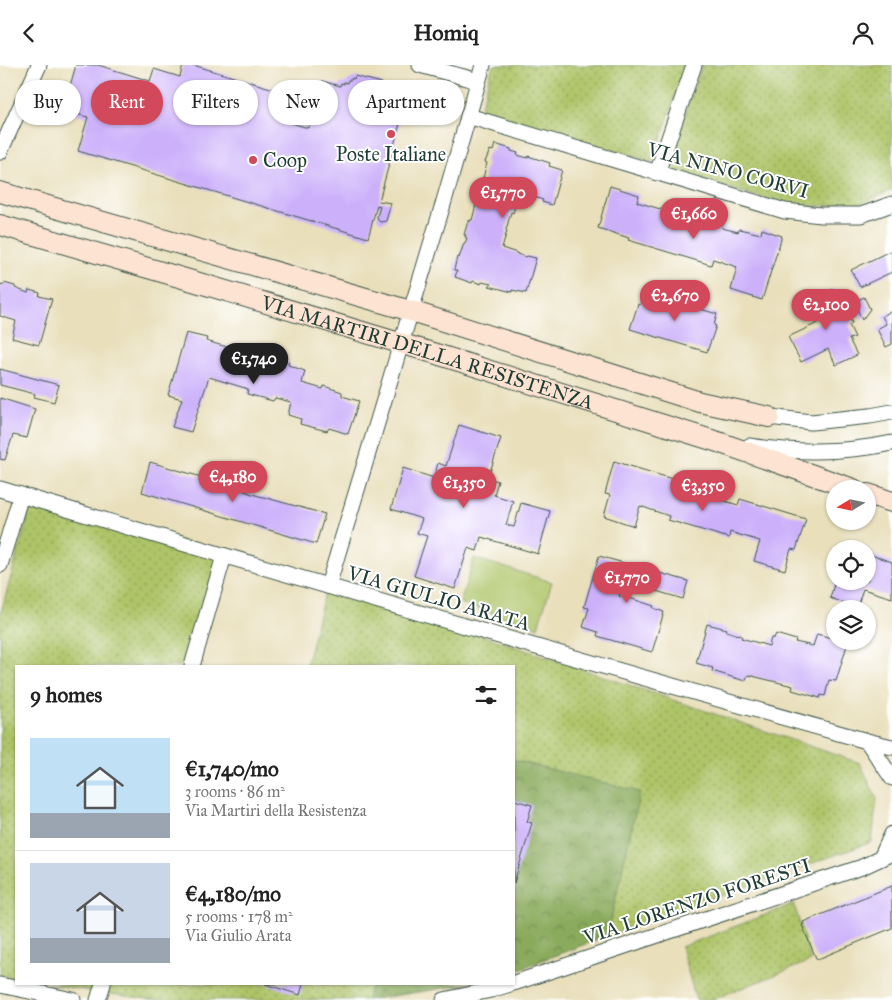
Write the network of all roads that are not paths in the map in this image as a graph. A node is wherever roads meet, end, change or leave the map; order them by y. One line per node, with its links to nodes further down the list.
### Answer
1 (38, 65): 7 (street)
2 (420, 65): 5 (street)
3 (483, 65): 5 (street)
4 (694, 65): 8 (street)
5 (478, 81): 6 (street)
6 (468, 116): 8 (street, VIA NINO CORVI); 12 (street)
7 (0, 152)
8 (657, 173): 10 (street, VIA NINO CORVI)
9 (0, 192): 12 (street, VIA MARTIRI DELLA RESISTENZA)
10 (892, 203)
11 (0, 225): 13 (street, VIA MARTIRI DELLA RESISTENZA)
12 (411, 311): 13 (street); 15 (street, VIA MARTIRI DELLA RESISTENZA)
13 (401, 343): 16 (street, VIA MARTIRI DELLA RESISTENZA); 25 (street)
14 (892, 412): 15 (street)
15 (769, 417)
16 (718, 442): 17 (street); 18 (street, VIA MARTIRI DELLA RESISTENZA)
17 (892, 443)
18 (827, 480)
19 (0, 489): 20 (street, VIA GIULIO ARATA)
20 (21, 495): 23 (street, VIA GIULIO ARATA); 24 (street)
21 (876, 497): 22 (street)
22 (892, 502)
23 (224, 556): 25 (street, VIA GIULIO ARATA); 26 (street)
24 (0, 565)
25 (328, 586): 27 (street, VIA GIULIO ARATA)
26 (192, 665)
27 (867, 741): 28 (street, VIA GIULIO ARATA); 29 (street)
28 (892, 747)
29 (892, 778)
30 (892, 833): 31 (street)
31 (886, 855): 32 (street, VIA LORENZO FORESTI)
32 (515, 982)
33 (0, 985): 36 (street)
34 (102, 985): 37 (street)
35 (506, 985): 38 (street, VIA LORENZO FORESTI)
36 (73, 1000)
37 (98, 1000)
38 (444, 1000)

